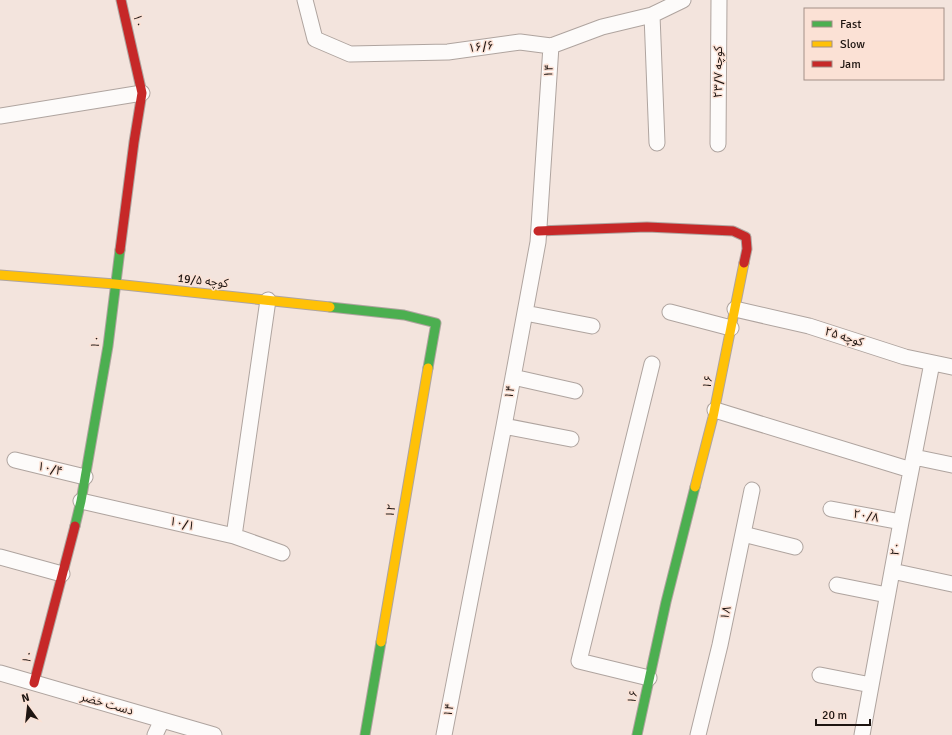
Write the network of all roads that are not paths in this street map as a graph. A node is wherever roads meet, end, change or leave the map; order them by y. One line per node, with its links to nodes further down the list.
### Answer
1 (121, 0): 7 (street, ۱۰)
2 (305, 0): 6 (street, ۱۶/۶)
3 (683, 0): 5 (street, ۱۶/۶)
4 (719, 0): 10 (street, کوچه ۲۳/۷)
5 (652, 15): 6 (street, ۱۶/۶); 9 (street)
6 (551, 46): 11 (street, ۱۴)
7 (142, 93): 8 (street); 13 (street, ۱۰)
8 (0, 116)
9 (656, 143)
10 (718, 144)
11 (538, 231): 15 (street, ۱۶); 17 (street, ۱۴)
12 (0, 275): 13 (street, کوچه 19/۵)
13 (115, 284): 14 (street, کوچه 19/۵); 32 (street, ۱۰)
14 (268, 300): 18 (street, کوچه 19/۵); 38 (street)
15 (735, 309): 20 (street, ۱۶); 21 (street, کوچه ۲۵)
16 (670, 312): 20 (street)
17 (525, 313): 19 (street); 24 (street, ۱۴)
18 (404, 315): 55 (street, ۱۲)
19 (592, 326)
20 (731, 328): 26 (street, ۱۶)
21 (932, 363): 23 (street, کوچه ۲۵); 30 (street, ۲۰)
22 (652, 364): 49 (street)
23 (952, 367)
24 (513, 377): 25 (street); 27 (street, ۱۴)
25 (575, 391)
26 (715, 410): 30 (street); 49 (street, ۱۶)
27 (504, 426): 28 (street); 56 (street, ۱۴)
28 (571, 439)
29 (15, 460): 32 (street, ۱۰/۴)
30 (912, 463): 31 (street); 36 (street, ۲۰)
31 (952, 465)
32 (85, 477): 34 (street, ۱۰)
33 (752, 490): 37 (street, ۱۸)
34 (81, 501): 38 (street, ۱۰/۱); 43 (street, ۱۰)
35 (831, 509): 36 (street, ۲۰/۸)
36 (901, 522): 42 (street, ۲۰)
37 (743, 534): 39 (street); 58 (street, ۱۸)
38 (234, 536): 40 (street, ۱۰/۱)
39 (795, 547)
40 (282, 553)
41 (0, 557): 43 (street)
42 (892, 571): 44 (street); 46 (street, ۲۰)
43 (62, 574): 50 (street, ۱۰)
44 (952, 584)
45 (837, 585): 46 (street)
46 (888, 595): 51 (street, ۲۰)
47 (0, 673): 50 (street, دست خضر)
48 (820, 674): 51 (street)
49 (649, 678): 57 (street, ۱۶)
50 (34, 683): 52 (street, دست خضر)
51 (871, 685): 59 (street, ۲۰)
52 (162, 720): 53 (street); 54 (street, دست خضر)
53 (155, 735)
54 (214, 735)
55 (364, 735)
56 (444, 735)
57 (637, 735)
58 (698, 735)
59 (862, 735)

